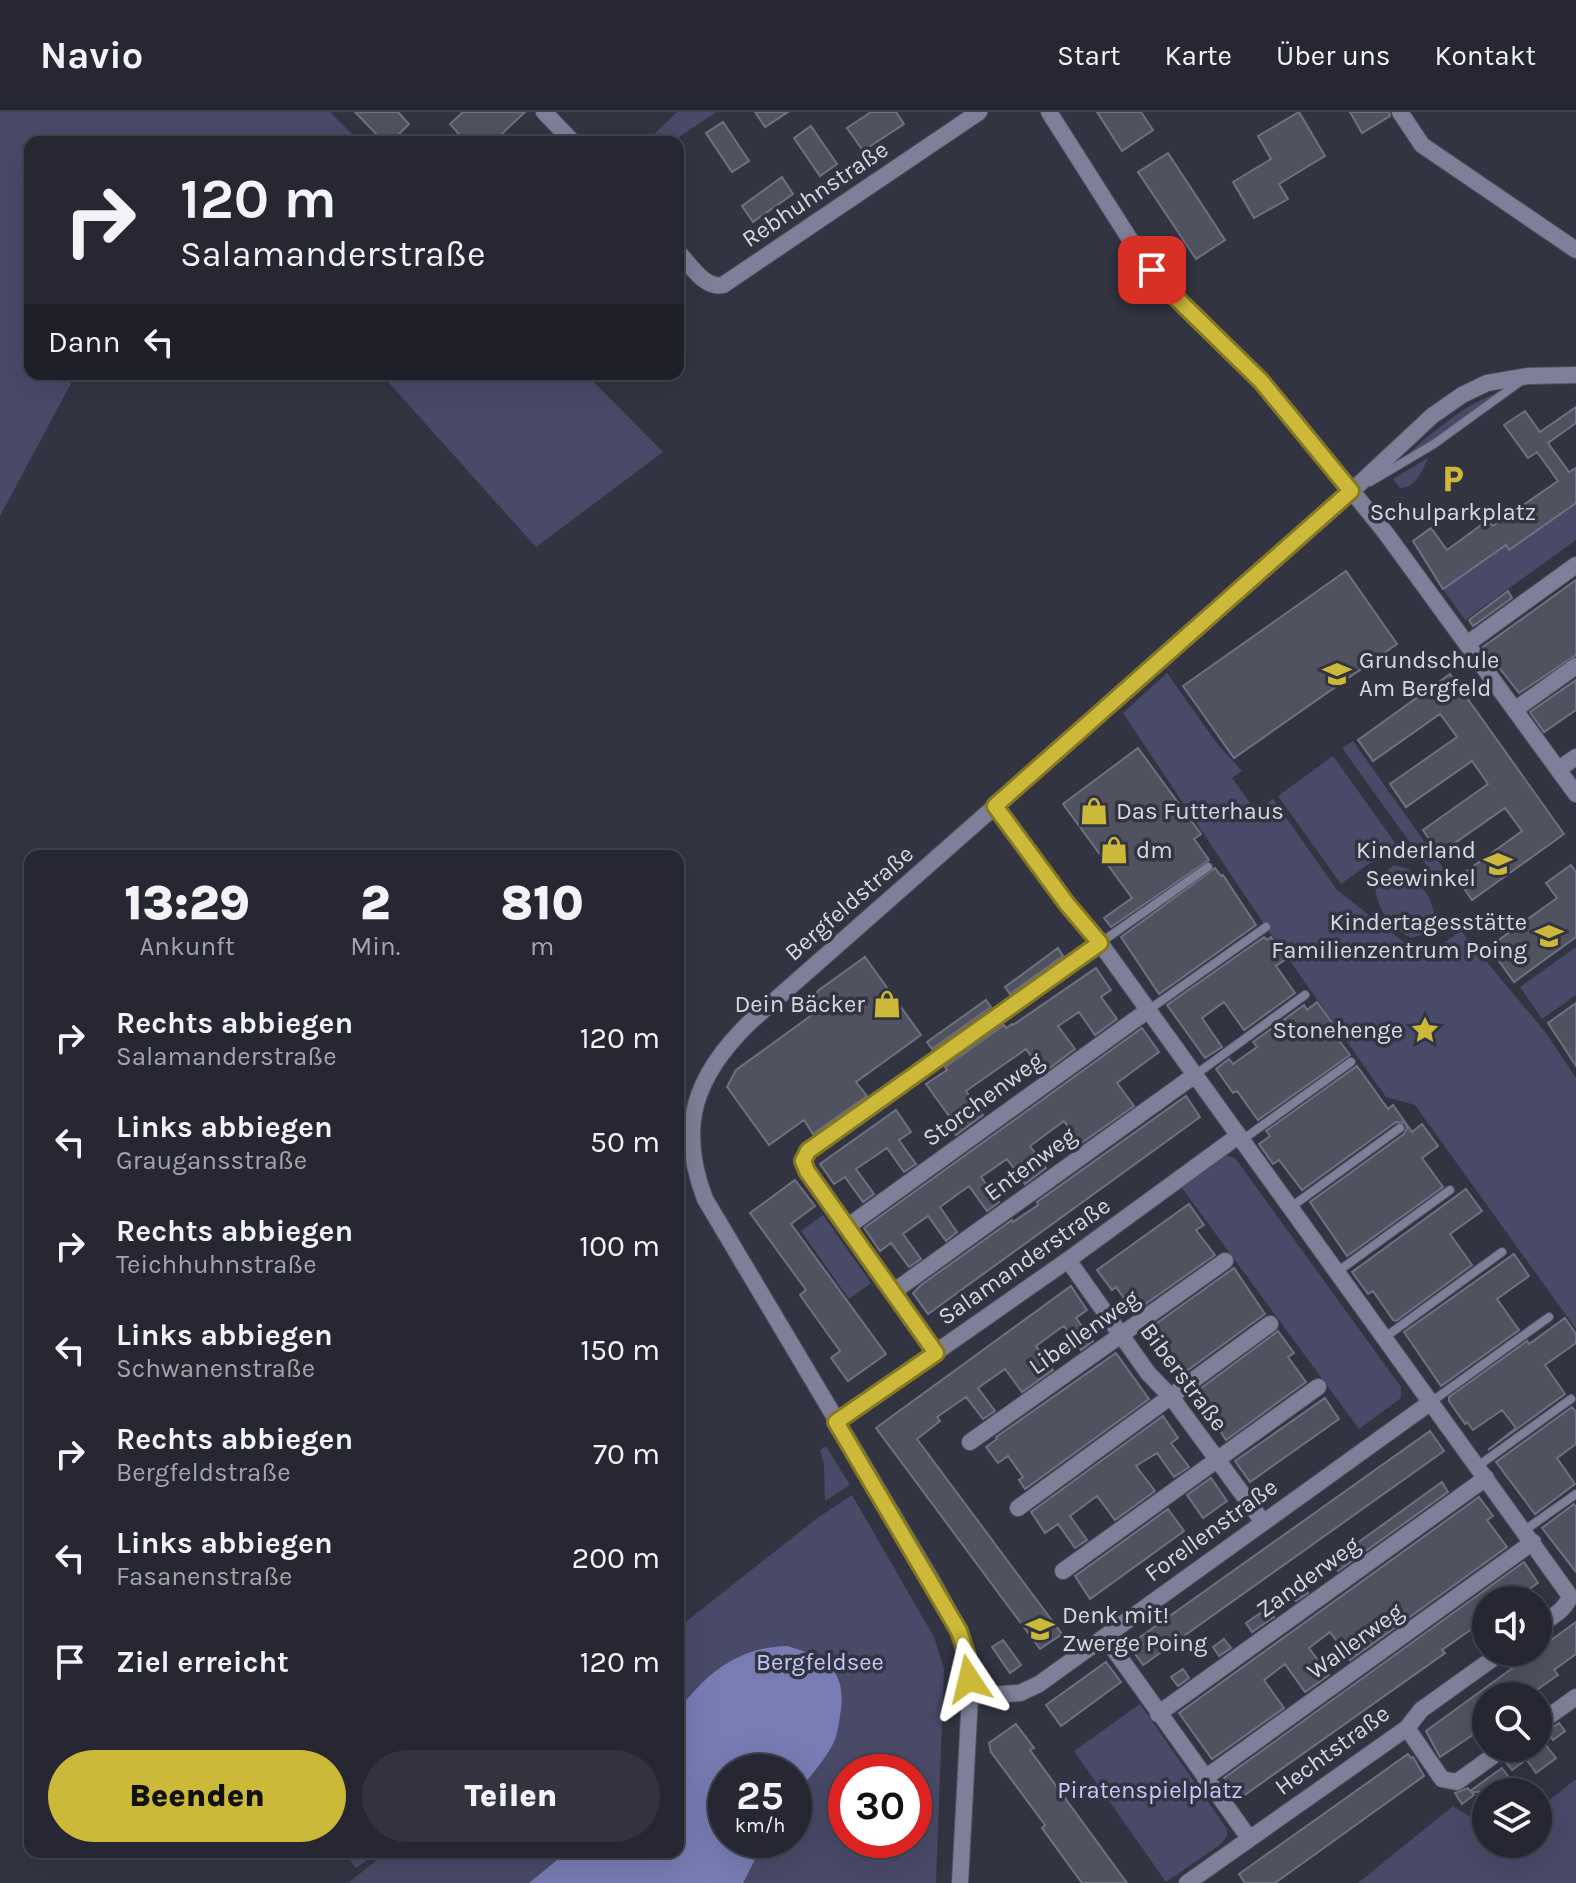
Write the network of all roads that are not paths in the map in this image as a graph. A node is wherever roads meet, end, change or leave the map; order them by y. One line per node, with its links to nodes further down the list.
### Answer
1 (544, 112): 5 (street)
2 (979, 112): 7 (street, Rebhuhnstraße)
3 (1049, 112): 10 (street)
4 (1400, 112): 6 (street)
5 (567, 136)
6 (1576, 250)
7 (684, 258)
8 (1576, 375): 9 (street, Bergfeldstraße)
9 (1528, 376): 10 (lane); 10 (street, Bergfeldstraße)
10 (1351, 491): 12 (street); 18 (street, Bergfeldstraße)
11 (1576, 565): 12 (street)
12 (1467, 644): 14 (street)
13 (1576, 666): 14 (street)
14 (1516, 709): 16 (street)
15 (1576, 757): 16 (street)
16 (1559, 769): 17 (street)
17 (1576, 794)
18 (995, 806): 21 (street); 45 (street, Bergfeldstraße)
19 (1208, 867): 21 (lane)
20 (1266, 927): 23 (lane)
21 (1100, 943): 23 (street); 30 (street)
22 (1305, 995): 25 (lane)
23 (1147, 1011): 25 (street); 30 (street, Storchenweg)
24 (1351, 1062): 27 (lane)
25 (1195, 1075): 27 (street); 35 (street, Entenweg)
26 (1400, 1128): 29 (lane)
27 (1240, 1138): 29 (street); 32 (street, Salamanderstraße)
28 (1450, 1190): 34 (lane)
29 (1291, 1207): 34 (street)
30 (847, 1227): 35 (street)
31 (1502, 1252): 39 (lane)
32 (1068, 1260): 38 (street, Biberstraße); 40 (street, Salamanderstraße)
33 (1225, 1261): 38 (street, Libellenweg)
34 (1337, 1272): 39 (street)
35 (893, 1292): 40 (street)
36 (1549, 1317): 44 (lane)
37 (1270, 1324): 42 (street)
38 (1122, 1335): 42 (street, Biberstraße); 46 (street, Libellenweg)
39 (1384, 1338): 44 (street)
40 (936, 1353): 45 (street, Salamanderstraße)
41 (1318, 1387): 47 (street)
42 (1172, 1398): 47 (street, Biberstraße); 50 (street)
43 (1571, 1399): 48 (lane)
44 (1431, 1402): 48 (street); 51 (street, Forellenstraße)
45 (836, 1422): 58 (street, Bergfeldstraße)
46 (970, 1442)
47 (1217, 1460): 51 (street, Biberstraße); 53 (street)
48 (1482, 1472): 52 (street); 60 (street, Zanderweg)
49 (1576, 1494): 52 (lane)
50 (1018, 1508)
51 (1263, 1522): 56 (street, Forellenstraße)
52 (1529, 1536): 54 (street); 64 (street, Wallerweg)
53 (1063, 1571)
54 (1573, 1593): 55 (street)
55 (1552, 1616)
56 (1105, 1637): 58 (street, Forellenstraße); 60 (street)
57 (1482, 1666): 62 (street, Hechtstraße)
58 (970, 1696): 66 (street, Bergfeldstraße)
59 (1576, 1697): 61 (street)
60 (1158, 1714): 64 (street)
61 (1552, 1714)
62 (1407, 1728): 63 (street); 65 (street, Hechtstraße)
63 (1485, 1762)
64 (1205, 1778): 65 (street)
65 (1249, 1838): 67 (street, Hechtstraße)
66 (960, 1883)
67 (1187, 1883)

